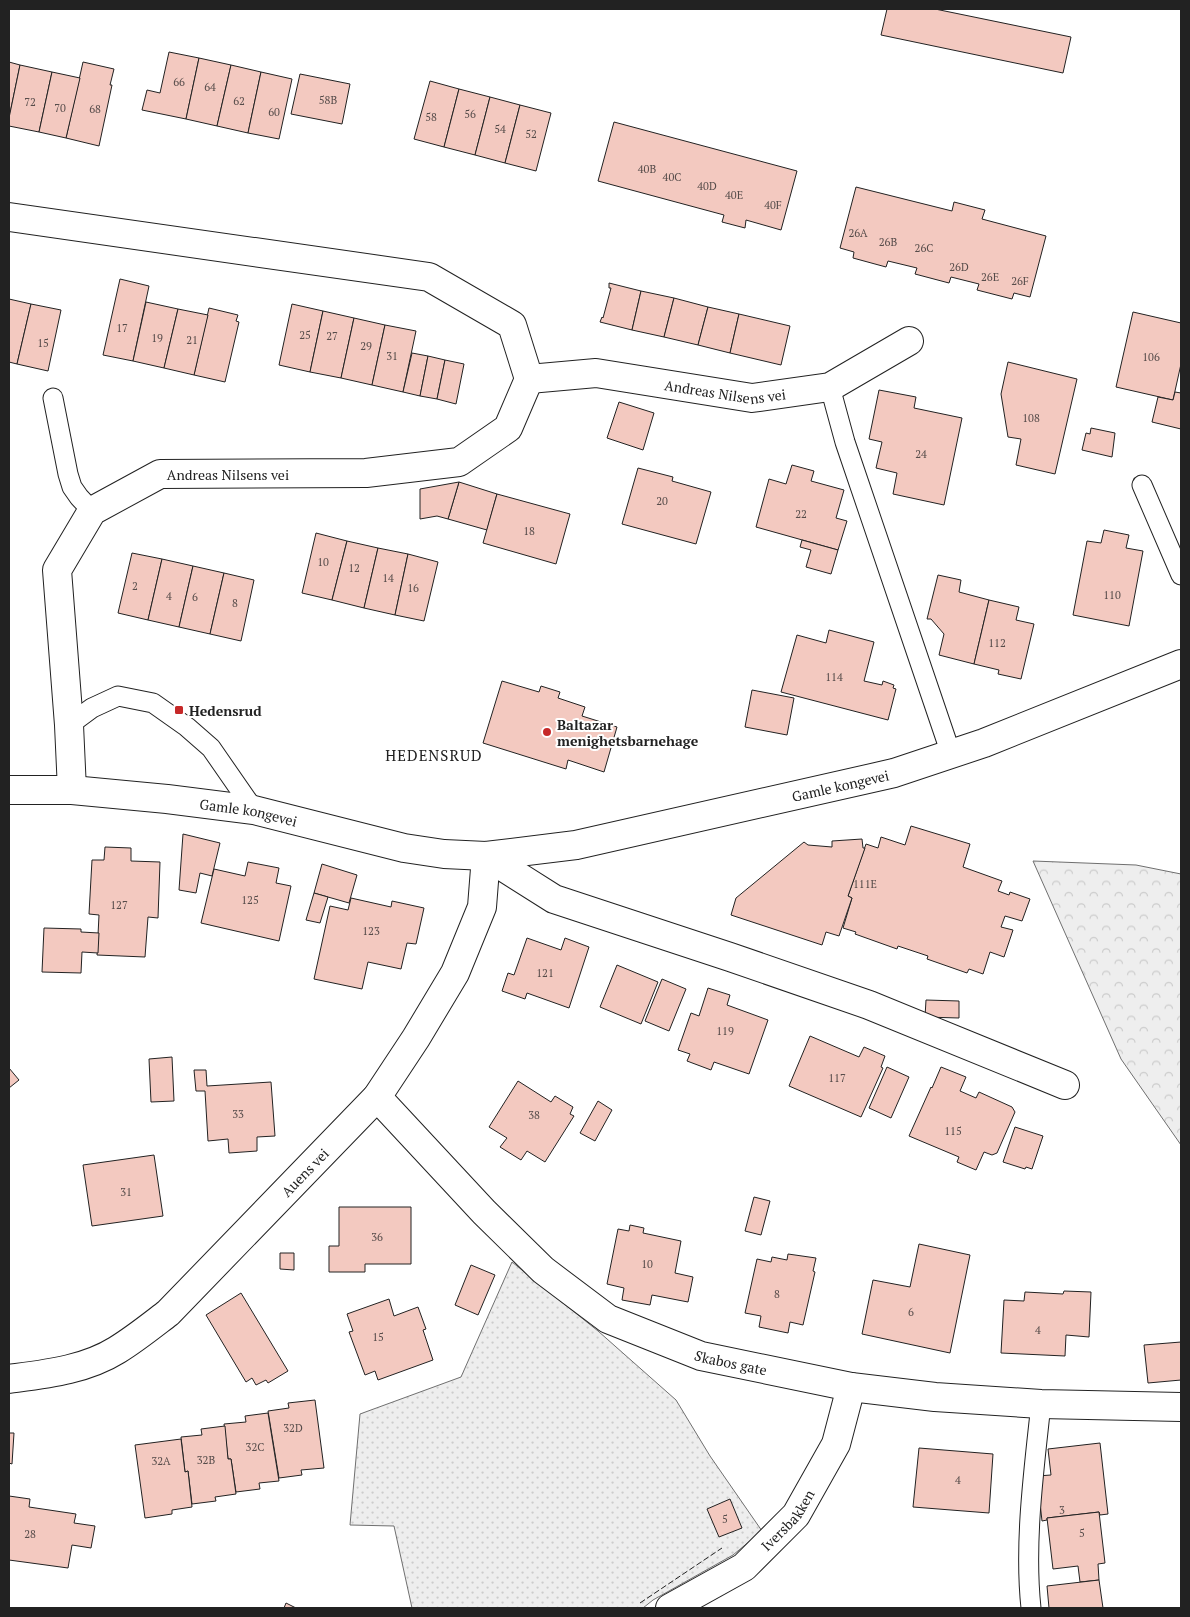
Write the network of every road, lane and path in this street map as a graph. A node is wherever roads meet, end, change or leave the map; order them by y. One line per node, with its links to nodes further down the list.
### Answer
1 (9, 217): 3 (street)
2 (909, 341): 4 (street, Andreas Nilsens vei)
3 (528, 379): 4 (street, Andreas Nilsens vei); 7 (street, Andreas Nilsens vei)
4 (830, 388): 11 (lane)
5 (53, 398): 7 (lane)
6 (1142, 485): 8 (lane)
7 (92, 510): 10 (street)
8 (1181, 575)
9 (1181, 664): 11 (street, Gamle kongevei)
10 (69, 726): 13 (street); 14 (lane)
11 (951, 754): 15 (street, Gamle kongevei)
12 (9, 790): 13 (street, Gamle kongevei)
13 (72, 790): 14 (street, Gamle kongevei)
14 (254, 810): 15 (street, Gamle kongevei)
15 (486, 856): 16 (street, Gamle kongevei); 17 (street, Auens vei)
16 (1065, 1085)
17 (377, 1097): 18 (street, Auens vei); 19 (street, Skabos gate)
18 (9, 1379)
19 (851, 1387): 20 (street, Skabos gate); 22 (street, Iversbakken)
20 (1041, 1404): 21 (street, Skabos gate); 23 (lane)
21 (1181, 1407)
22 (670, 1608)
23 (1031, 1608)

